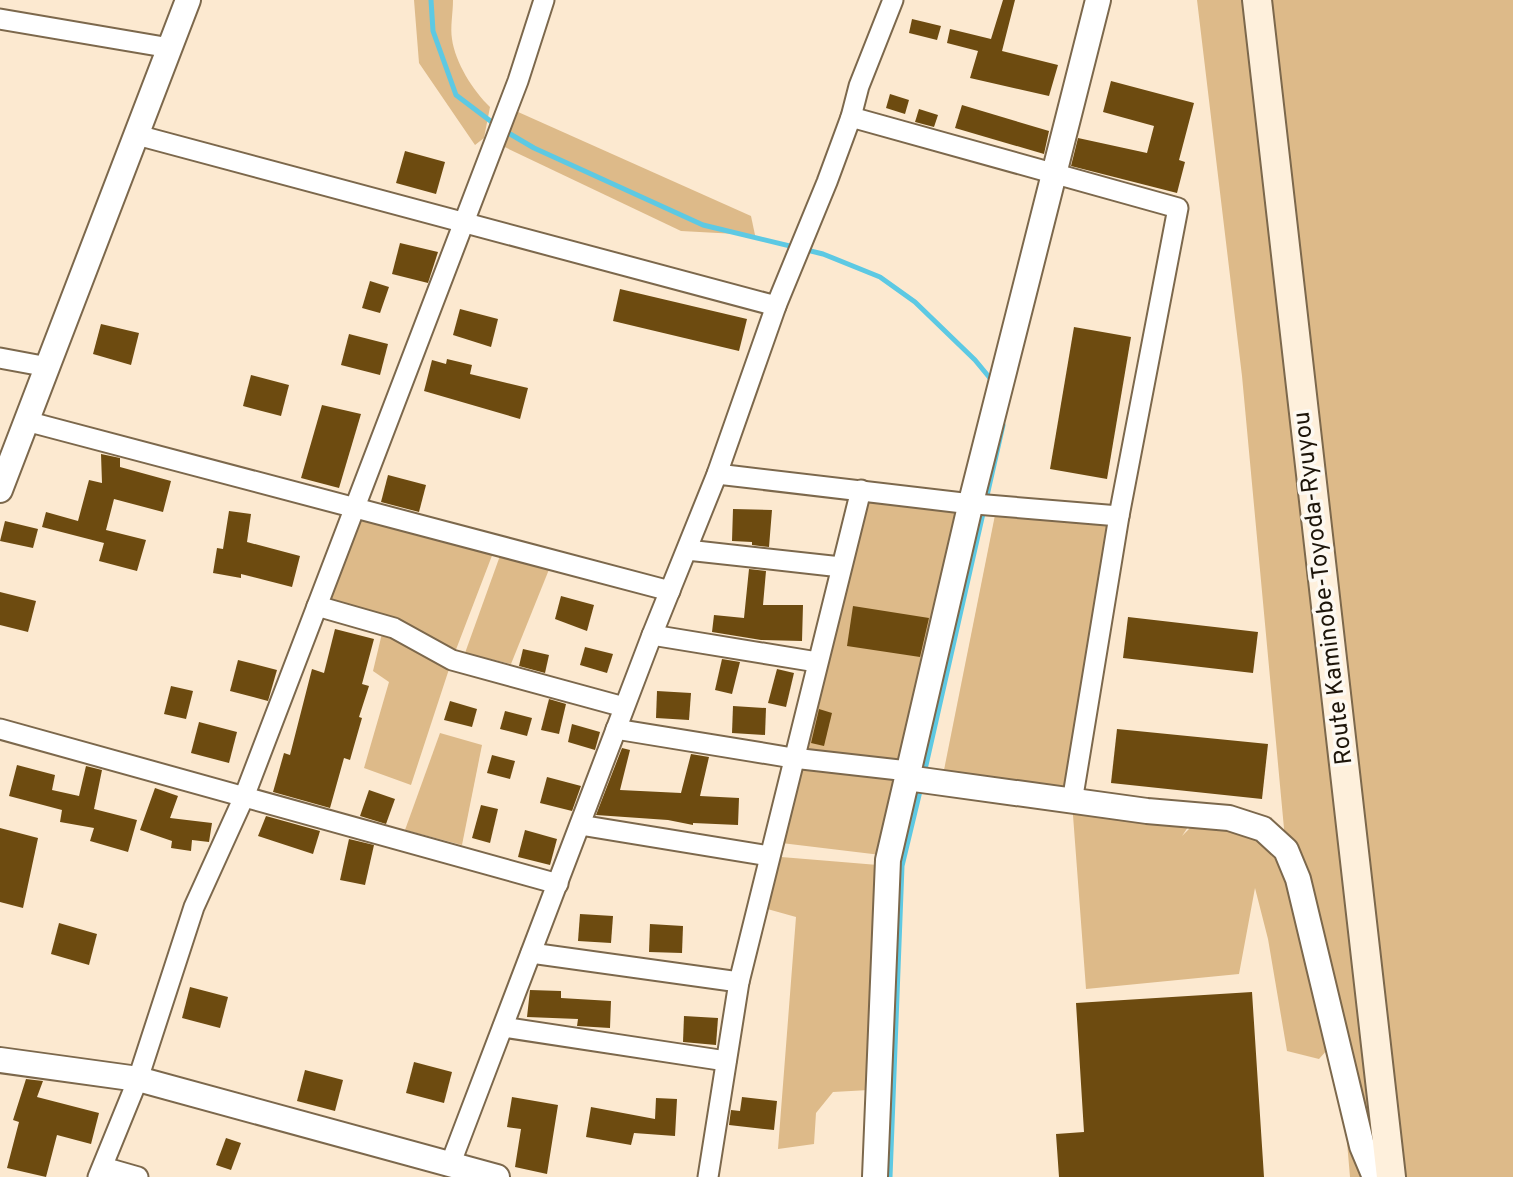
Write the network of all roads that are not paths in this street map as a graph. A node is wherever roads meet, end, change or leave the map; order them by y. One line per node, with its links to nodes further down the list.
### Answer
1 (188, 0): 7 (street)
2 (544, 0): 11 (street)
3 (893, 0): 8 (street)
4 (1098, 0): 10 (street)
5 (1257, 0): 51 (main road, Route Kaminobe-Toyoda-Ryuyou)
6 (0, 19): 7 (street)
7 (170, 48): 9 (street)
8 (851, 117): 10 (street); 12 (street)
9 (137, 135): 11 (street); 14 (street)
10 (1054, 173): 19 (street); 21 (street)
11 (463, 221): 12 (street); 20 (street)
12 (776, 306): 16 (street)
13 (0, 358): 14 (street)
14 (48, 367): 15 (street)
15 (26, 421): 17 (street); 20 (street)
16 (716, 474): 18 (street); 22 (street)
17 (0, 490)
18 (861, 490): 19 (street); 23 (street)
19 (971, 502): 21 (street); 32 (street)
20 (355, 507): 24 (street); 25 (street)
21 (1119, 516): 34 (street)
22 (687, 550): 23 (street); 24 (street)
23 (841, 567): 27 (street)
24 (670, 592): 26 (street)
25 (317, 606): 28 (street); 33 (street)
26 (652, 635): 27 (street); 28 (street)
27 (817, 662): 31 (street)
28 (624, 708): 30 (street)
29 (0, 729): 33 (street)
30 (616, 729): 31 (street); 35 (street)
31 (793, 758): 32 (street); 36 (street)
32 (908, 774): 34 (street); 49 (street)
33 (244, 797): 37 (street); 43 (street)
34 (1072, 802): 50 (street)
35 (580, 825): 36 (street); 37 (street)
36 (769, 856): 39 (street)
37 (558, 884): 38 (street)
38 (531, 953): 39 (street); 40 (street)
39 (738, 982): 42 (street)
40 (503, 1027): 42 (street); 44 (street)
41 (0, 1060): 43 (street)
42 (726, 1061): 48 (street)
43 (138, 1079): 44 (street); 45 (street)
44 (447, 1171): 47 (street)
45 (100, 1172): 46 (street)
46 (138, 1177)
47 (497, 1177)
48 (708, 1177)
49 (875, 1177)
50 (1375, 1177)
51 (1391, 1177)

